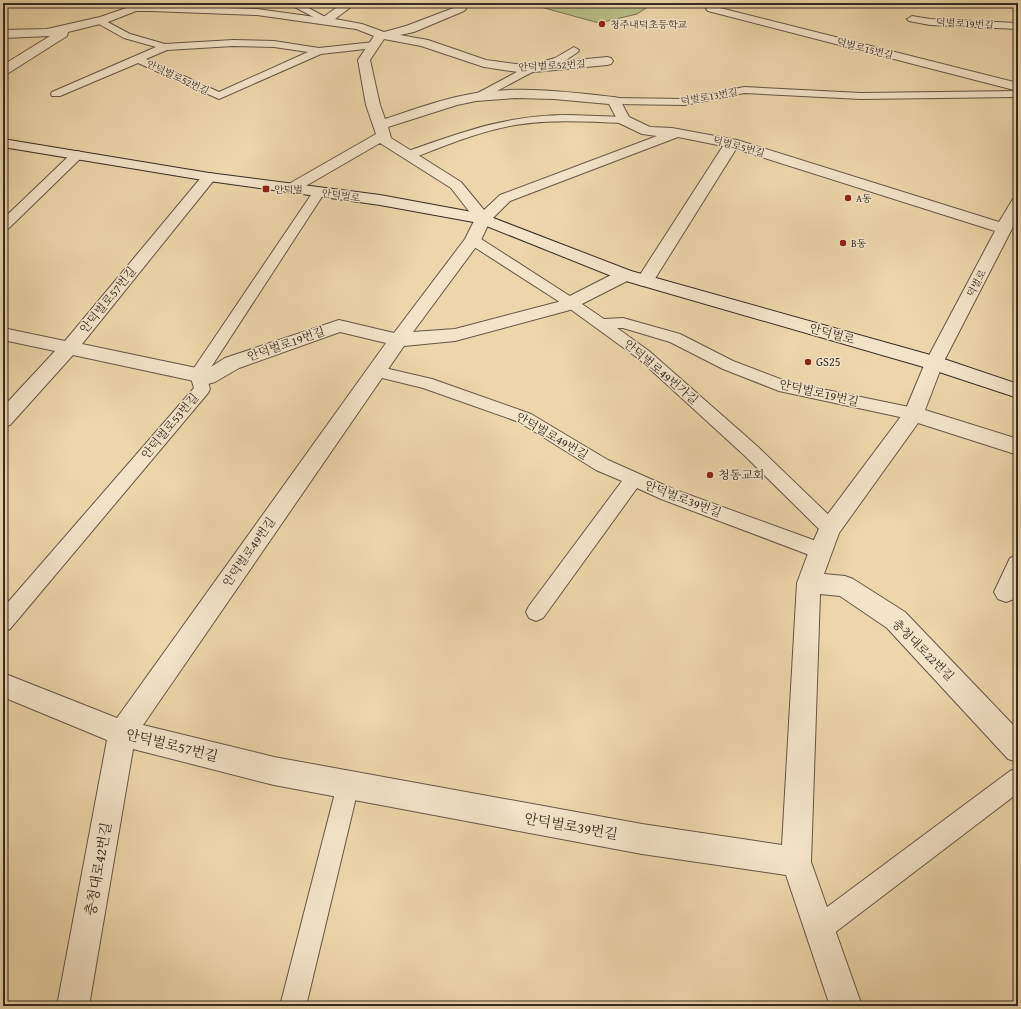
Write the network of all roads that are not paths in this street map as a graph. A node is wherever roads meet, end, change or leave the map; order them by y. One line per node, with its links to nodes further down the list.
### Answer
1 (292, 3): 8 (lane, 안덕벌로52번길)
2 (350, 3): 8 (street)
3 (138, 5): 5 (street, 안덕벌로52번길); 9 (street)
4 (716, 6): 21 (street, 덕벌로15번길)
5 (258, 7): 8 (street, 안덕벌로52번길)
6 (460, 9): 13 (street)
7 (912, 19): 10 (lane, 덕벌로19번길)
8 (326, 20): 13 (street, 안덕벌로52번길)
9 (100, 21): 11 (street); 14 (lane)
10 (1018, 26)
11 (71, 28): 12 (street); 20 (street)
12 (3, 34)
13 (377, 40): 16 (lane, 안덕벌로52번길); 19 (street, 안덕벌로52번길); 27 (street)
14 (165, 48): 16 (lane, 안덕벌로52번길); 17 (lane, 안덕벌로52번길)
15 (574, 50): 19 (lane)
16 (319, 51): 17 (lane, 안덕벌로52번길)
17 (138, 59): 22 (lane)
18 (607, 61): 19 (street, 안덕벌로52번길)
19 (532, 68): 24 (lane)
20 (3, 71)
21 (1018, 87)
22 (56, 94)
23 (1018, 94): 25 (lane, 덕벌로13번길)
24 (478, 97): 25 (street, 덕벌로13번길); 27 (street, 덕벌로13번길)
25 (614, 101): 26 (street)
26 (624, 120): 28 (street, 덕벌로5번길); 31 (lane)
27 (382, 131): 31 (street); 34 (street, 덕벌로13번길)
28 (677, 132): 29 (street, 덕벌로5번길); 37 (street)
29 (732, 143): 39 (street, 덕벌로5번길); 42 (street)
30 (3, 144): 32 (street, 안덕벌로)
31 (409, 155): 37 (street)
32 (77, 156): 33 (street, 안덕벌로); 38 (lane)
33 (209, 177): 34 (street, 안덕벌로); 47 (street, 안덕벌로57번길)
34 (292, 188): 35 (street, 안덕벌로)
35 (319, 192): 37 (street, 안덕벌로); 50 (lane, 안덕벌로53번길)
36 (1018, 202): 39 (street, 덕벌로)
37 (483, 219): 40 (street, 안덕벌로49번길); 41 (street, 안덕벌로)
38 (3, 226)
39 (1004, 229): 48 (street, 덕벌로)
40 (473, 240): 43 (lane, 안덕벌로49번가길); 46 (street, 안덕벌로49번길)
41 (625, 275): 42 (street, 안덕벌로); 43 (street, 안덕벌로19번길)
42 (645, 281): 48 (street, 안덕벌로)
43 (571, 302): 44 (lane, 안덕벌로49번가길); 46 (street, 안덕벌로19번길)
44 (601, 324): 52 (lane, 안덕벌로19번길); 56 (lane, 안덕벌로49번가길)
45 (3, 334): 47 (street, 안덕벌로19번길)
46 (398, 340): 49 (street, 안덕벌로49번길); 50 (street, 안덕벌로19번길)
47 (70, 347): 50 (street, 안덕벌로19번길); 53 (street, 안덕벌로57번길)
48 (934, 364): 51 (street, 안덕벌로); 52 (street)
49 (376, 371): 55 (lane, 안덕벌로49번길); 63 (street, 안덕벌로49번길)
50 (198, 375): 61 (lane, 안덕벌로53번길)
51 (1018, 391)
52 (914, 414): 54 (street, 안덕벌로19번길); 56 (street)
53 (3, 420)
54 (1018, 447)
55 (634, 479): 56 (lane, 안덕벌로39번길); 60 (lane, 안덕벌로39번길)
56 (825, 539): 58 (street)
57 (1018, 565): 59 (street)
58 (809, 583): 64 (street, 충청대로22번길); 67 (street)
59 (1006, 592)
60 (536, 612)
61 (3, 623)
62 (3, 685): 63 (street, 안덕벌로57번길)
63 (122, 732): 66 (street, 안덕벌로57번길); 69 (street, 충청대로42번길)
64 (1018, 748)
65 (1018, 779): 68 (lane)
66 (348, 784): 67 (street, 안덕벌로39번길); 70 (lane)
67 (796, 862): 68 (street)
68 (820, 928): 71 (street)
69 (73, 1006)
70 (293, 1006)
71 (846, 1006)

